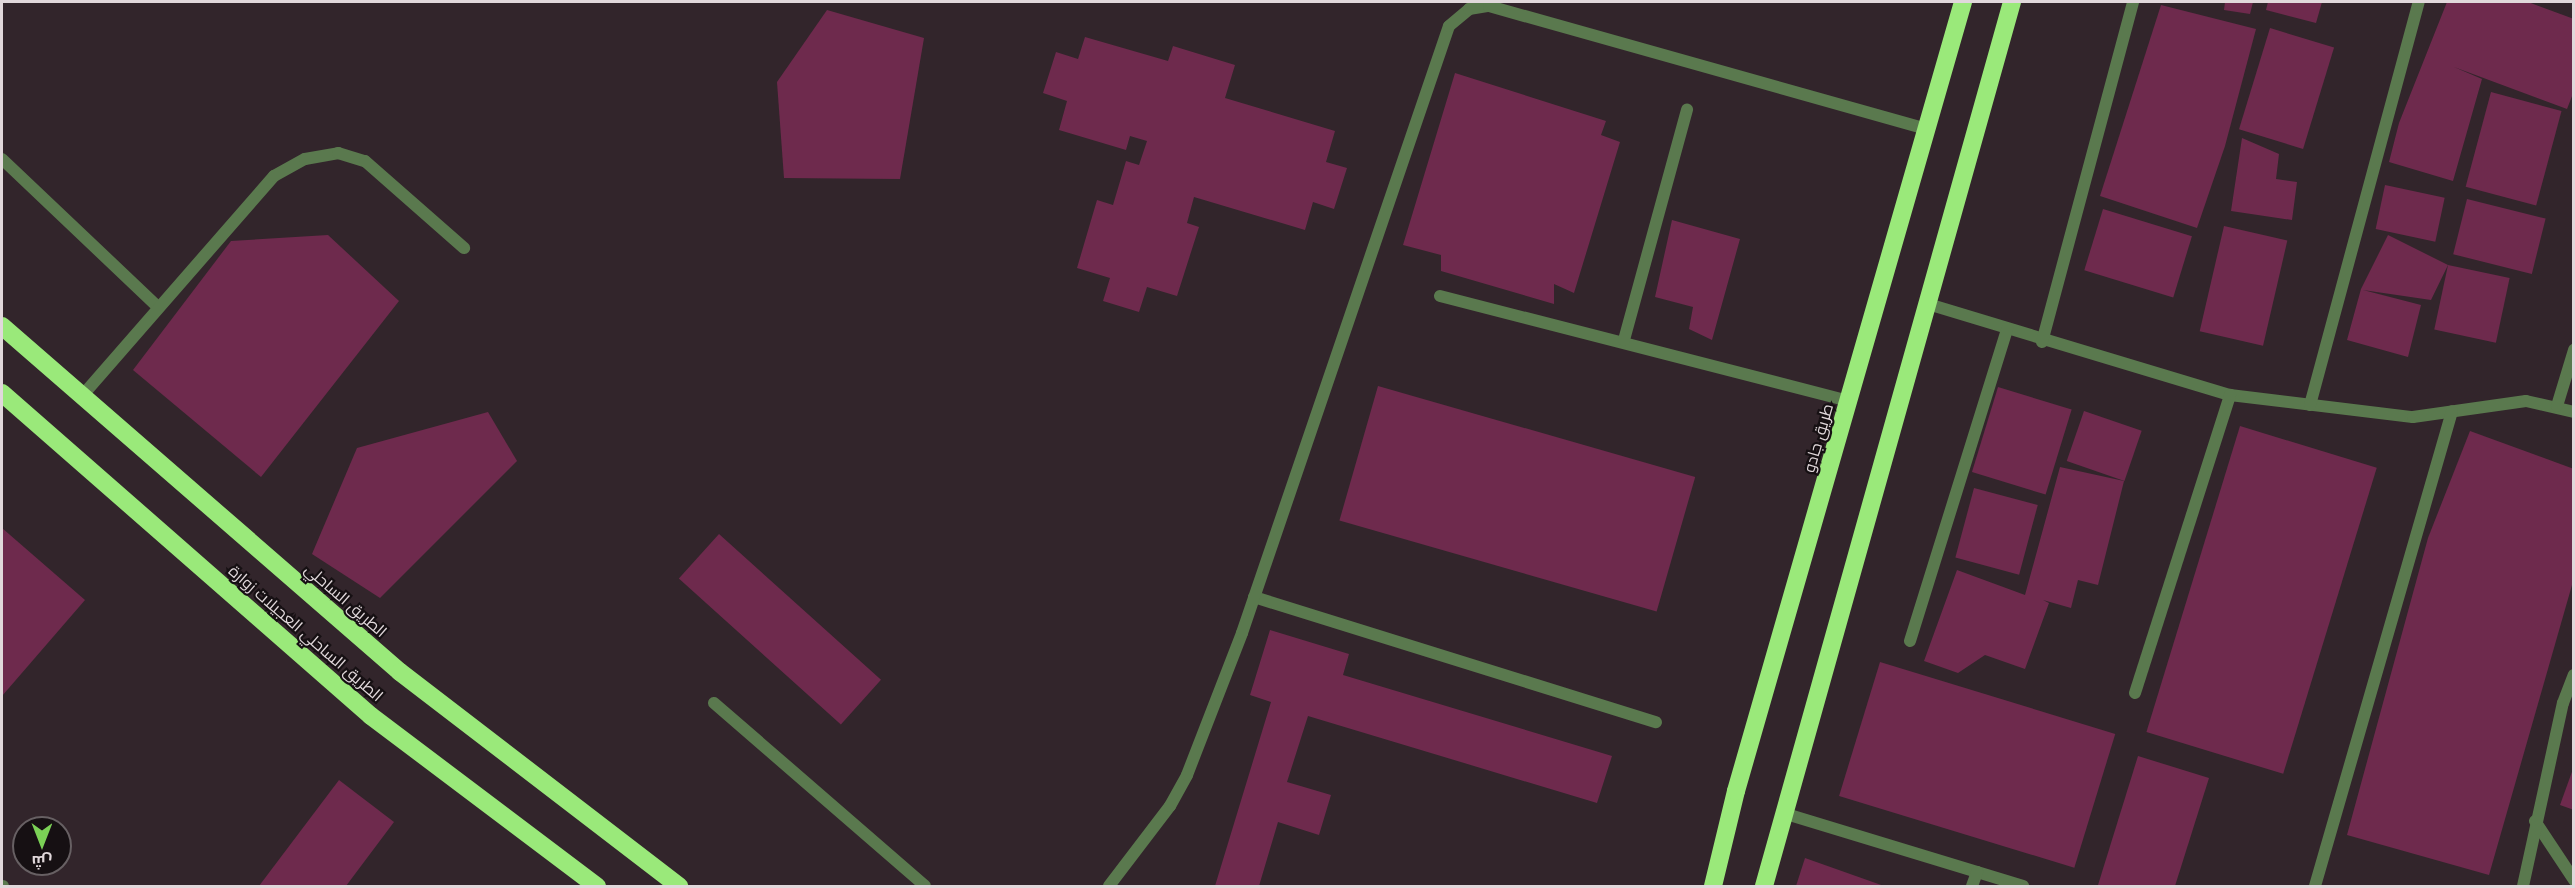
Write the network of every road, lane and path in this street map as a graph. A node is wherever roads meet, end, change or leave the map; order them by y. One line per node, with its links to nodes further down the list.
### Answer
1 (1963, 2): 6 (highway, طريق جادو)
2 (2012, 2): 10 (highway)
3 (2133, 2): 15 (street)
4 (2419, 2): 21 (street)
5 (1687, 109): 14 (street)
6 (1926, 129): 20 (highway, طريق جادو); 25 (street)
7 (2, 159): 11 (street)
8 (464, 248): 11 (street)
9 (1440, 296): 14 (street)
10 (1928, 304): 13 (street); 31 (highway)
11 (157, 306): 19 (street)
12 (2, 326): 19 (highway, الطريق الساحلي)
13 (2007, 329): 15 (street); 26 (street)
14 (1624, 340): 20 (street)
15 (2042, 342): 18 (street)
16 (2574, 350): 22 (street)
17 (2, 393): 35 (highway, الطريق الساحلي العجيلات زوارة)
18 (2230, 395): 21 (street); 28 (street)
19 (82, 396): 36 (highway, الطريق الساحلي)
20 (1849, 401): 39 (highway, طريق جادو)
21 (2310, 405): 23 (street)
22 (2557, 406): 23 (street); 24 (street)
23 (2452, 411): 43 (street)
24 (2574, 412)
25 (1254, 597): 30 (street); 38 (street)
26 (1910, 640)
27 (2574, 675): 32 (street)
28 (2135, 693)
29 (714, 703): 37 (street)
30 (1656, 722)
31 (1783, 813): 33 (street); 40 (highway)
32 (2535, 821): 34 (street); 44 (street)
33 (1977, 872): 41 (street); 42 (street)
34 (2574, 880)
35 (597, 886)
36 (679, 886)
37 (925, 886)
38 (1109, 886)
39 (1713, 886)
40 (1764, 886)
41 (1972, 886)
42 (2023, 886)
43 (2315, 886)
44 (2523, 886)

